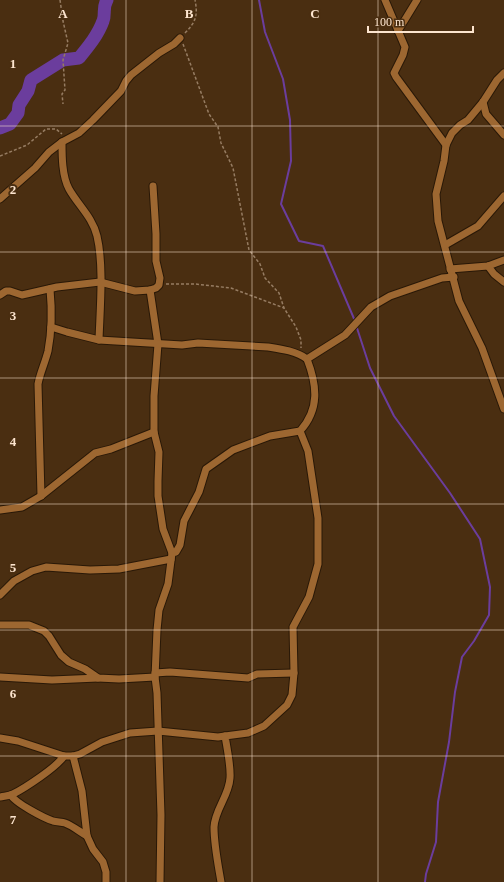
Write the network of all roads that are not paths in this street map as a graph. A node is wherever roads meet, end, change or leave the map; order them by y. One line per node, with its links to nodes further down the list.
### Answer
1 (385, 0): 3 (street)
2 (418, 0): 3 (street)
3 (398, 31): 9 (street)
4 (180, 38): 8 (street)
5 (504, 73): 6 (street)
6 (483, 102): 7 (street); 9 (street)
7 (504, 135)
8 (62, 142): 12 (street); 18 (street)
9 (446, 145): 13 (street)
10 (153, 186): 21 (street)
11 (504, 196): 13 (street)
12 (0, 199)
13 (445, 245): 16 (street)
14 (504, 260): 15 (street)
15 (488, 266): 16 (street); 19 (street)
16 (450, 270): 17 (street)
17 (454, 277): 26 (street); 27 (street)
18 (100, 282): 20 (street); 21 (street); 24 (street)
19 (504, 282)
20 (50, 289): 22 (street); 23 (street)
21 (150, 290): 25 (street)
22 (0, 295)
23 (51, 327): 24 (street); 30 (street)
24 (99, 340): 25 (street)
25 (158, 344): 26 (street); 28 (street)
26 (304, 357): 29 (street)
27 (504, 409)
28 (154, 432): 30 (street); 32 (street)
29 (300, 432): 32 (street); 35 (street)
30 (41, 496): 31 (street)
31 (0, 510)
32 (171, 556): 33 (street); 36 (street)
33 (0, 595)
34 (0, 625): 38 (street)
35 (294, 674): 36 (street); 40 (street)
36 (155, 675): 38 (street); 39 (street)
37 (0, 677): 38 (street)
38 (98, 678)
39 (158, 731): 40 (street); 43 (street); 48 (street)
40 (225, 736): 49 (street)
41 (0, 738): 42 (street)
42 (64, 756): 43 (street); 44 (street)
43 (73, 756): 46 (street)
44 (11, 795): 45 (street); 46 (street)
45 (0, 797)
46 (87, 836): 47 (street)
47 (106, 882)
48 (160, 882)
49 (221, 882)

